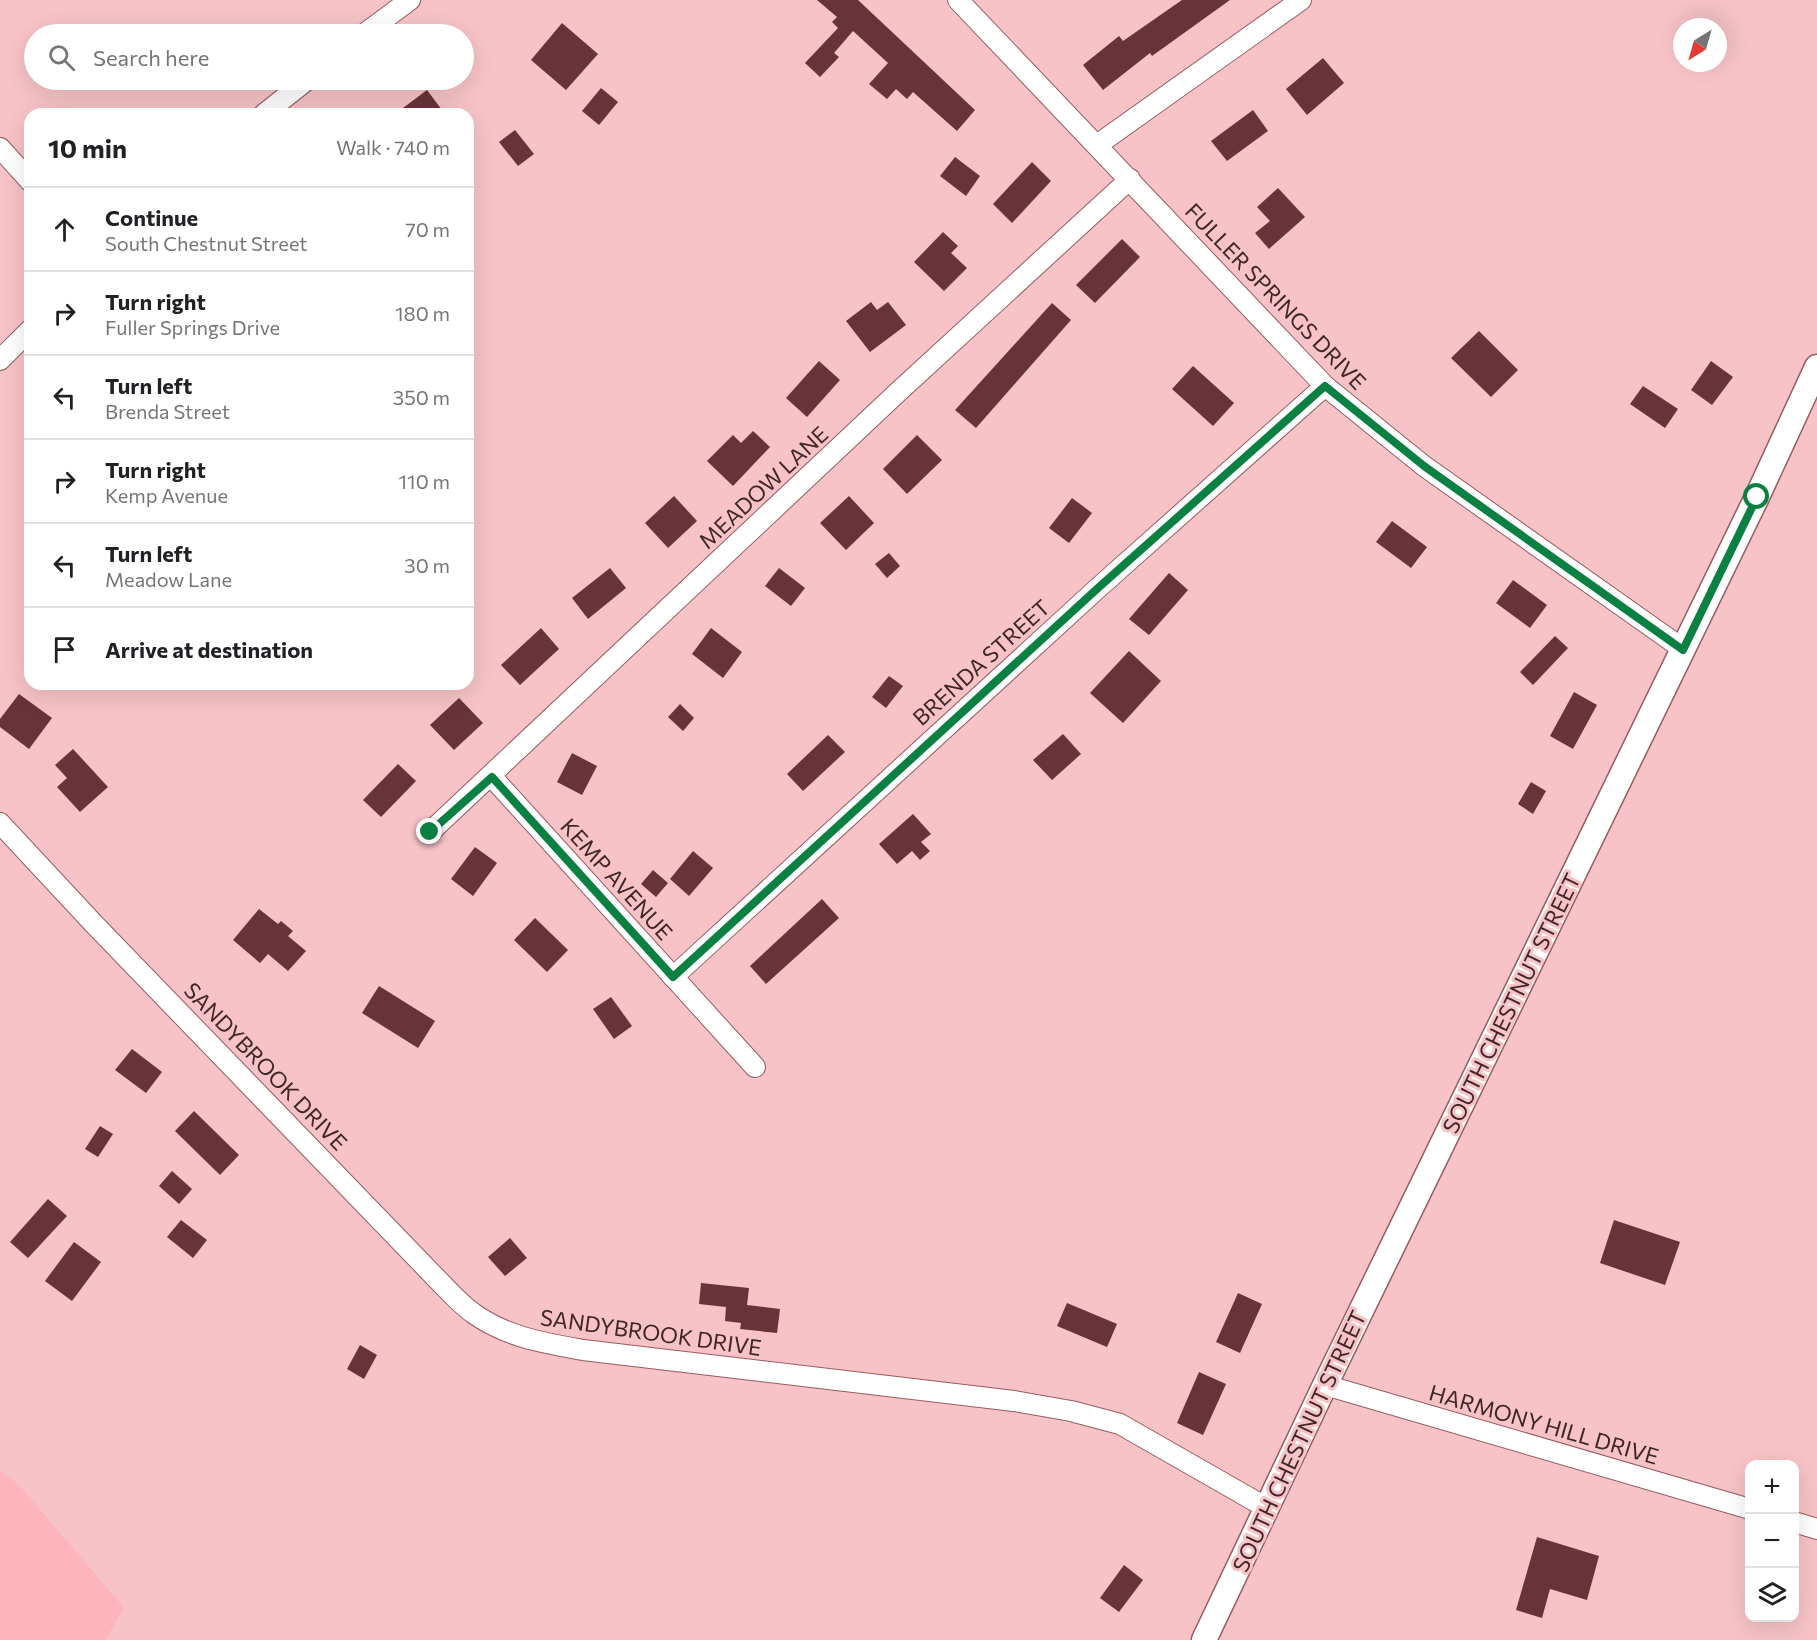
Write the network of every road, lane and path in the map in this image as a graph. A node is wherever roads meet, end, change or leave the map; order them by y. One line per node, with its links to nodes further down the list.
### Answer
1 (410, 0): 4 (street)
2 (958, 0): 7 (street, FULLER SPRINGS DRIVE)
3 (1301, 0): 7 (street)
4 (378, 24)
5 (294, 90): 6 (street)
6 (272, 108)
7 (1097, 145): 10 (street, FULLER SPRINGS DRIVE)
8 (0, 148): 9 (street)
9 (24, 174)
10 (1130, 179): 14 (street, FULLER SPRINGS DRIVE); 16 (street, MEADOW LANE)
11 (24, 336): 12 (street)
12 (0, 360)
13 (1817, 367): 15 (main road, SOUTH CHESTNUT STREET)
14 (1325, 386): 15 (street, FULLER SPRINGS DRIVE); 19 (street, BRENDA STREET)
15 (1683, 650): 21 (main road, SOUTH CHESTNUT STREET)
16 (492, 777): 18 (street, MEADOW LANE); 19 (street, KEMP AVENUE)
17 (0, 823): 22 (street, SANDYBROOK DRIVE)
18 (430, 832)
19 (673, 977): 20 (street, KEMP AVENUE)
20 (755, 1067)
21 (1325, 1385): 22 (main road, SOUTH CHESTNUT STREET); 23 (street, HARMONY HILL DRIVE)
22 (1267, 1508): 26 (main road, SOUTH CHESTNUT STREET)
23 (1745, 1508)
24 (1799, 1524): 25 (street)
25 (1817, 1529)
26 (1204, 1640)

